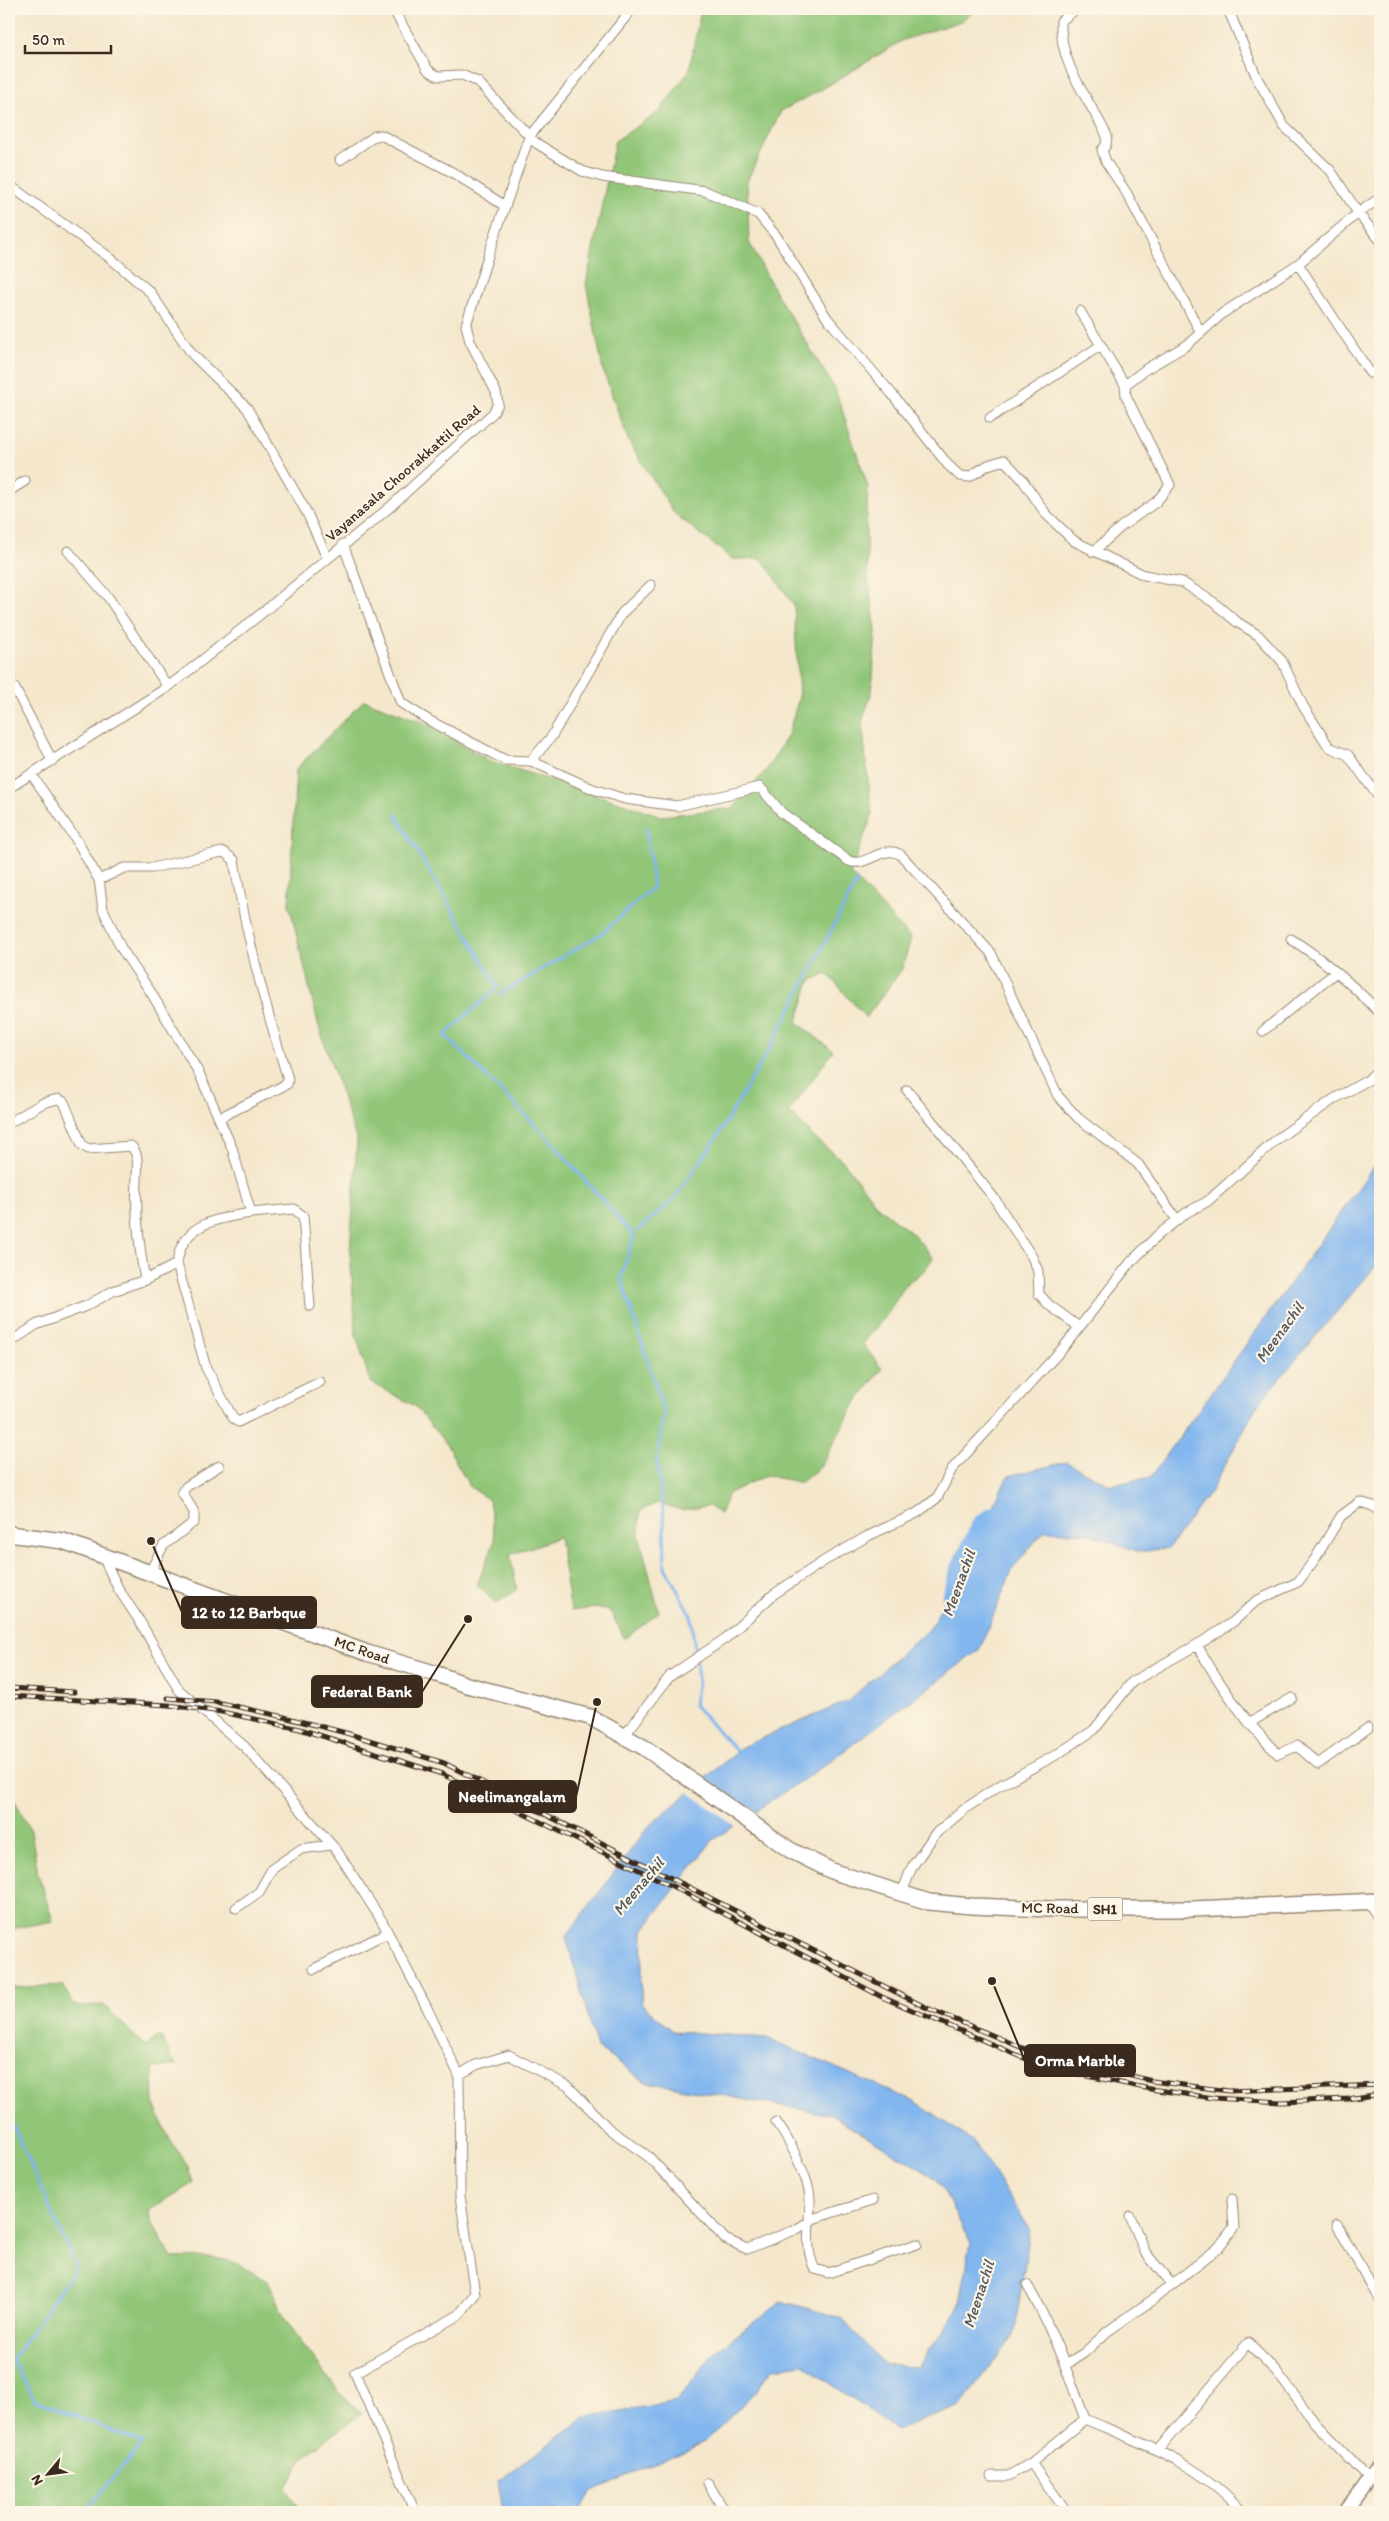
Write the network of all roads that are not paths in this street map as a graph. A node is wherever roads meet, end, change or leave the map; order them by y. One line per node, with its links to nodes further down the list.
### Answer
1 (393, 9): 5 (street)
2 (632, 9): 5 (street, Vayanasala Choorakkattil Road)
3 (1076, 9): 14 (street)
4 (1228, 9): 10 (street)
5 (529, 137): 9 (street, Vayanasala Choorakkattil Road); 23 (street)
6 (340, 160): 9 (street)
7 (9, 186): 24 (street)
8 (1380, 198): 10 (street)
9 (505, 206): 21 (street, Vayanasala Choorakkattil Road)
10 (1358, 213): 11 (street); 12 (street)
11 (1380, 240)
12 (1298, 264): 14 (street); 16 (street)
13 (1080, 311): 15 (street)
14 (1201, 332): 17 (street)
15 (1100, 346): 17 (street); 18 (street)
16 (1370, 373)
17 (1125, 385): 23 (street)
18 (990, 418)
19 (25, 481): 20 (street)
20 (9, 491)
21 (343, 544): 24 (street, Vayanasala Choorakkattil Road); 29 (street)
22 (68, 551): 27 (street)
23 (1093, 552): 32 (street)
24 (327, 558): 27 (street, Vayanasala Choorakkattil Road)
25 (651, 585): 29 (street)
26 (14, 687): 28 (street)
27 (168, 687): 28 (street, Vayanasala Choorakkattil Road)
28 (52, 760): 30 (street, Vayanasala Choorakkattil Road)
29 (531, 762): 43 (street)
30 (32, 775): 31 (street, Vayanasala Choorakkattil Road); 33 (street)
31 (9, 788)
32 (1380, 799)
33 (99, 880): 40 (street); 40 (street)
34 (1291, 939): 35 (street)
35 (1336, 972): 36 (street); 37 (street)
36 (1380, 1013)
37 (1263, 1031)
38 (1380, 1070): 43 (street)
39 (906, 1090): 47 (street)
40 (219, 1118): 42 (street)
41 (9, 1123): 45 (street)
42 (251, 1213): 44 (street); 46 (street)
43 (1177, 1220): 47 (street)
44 (177, 1264): 45 (street); 49 (street)
45 (145, 1280): 48 (street)
46 (310, 1306)
47 (1079, 1327): 59 (street)
48 (9, 1343)
49 (320, 1382)
50 (219, 1466): 54 (street)
51 (1380, 1512): 55 (street)
52 (9, 1534): 53 (main road, MC Road / SH1)
53 (102, 1553): 54 (main road, MC Road / SH1); 60 (street)
54 (150, 1572): 59 (main road, MC Road / SH1)
55 (1197, 1645): 57 (street); 61 (street)
56 (1292, 1698): 57 (street)
57 (1249, 1723): 58 (street)
58 (1368, 1728)
59 (624, 1735): 61 (main road, MC Road / SH1)
60 (332, 1845): 63 (street); 65 (street)
61 (901, 1895): 62 (main road, MC Road / SH1)
62 (1374, 1901): 64 (street)
63 (236, 1908)
64 (1380, 1921)
65 (387, 1933): 66 (street); 67 (street)
66 (314, 1969)
67 (459, 2075): 72 (street); 86 (street)
68 (776, 2122): 72 (street)
69 (1232, 2198): 75 (street)
70 (873, 2200): 72 (street)
71 (1130, 2216): 75 (street)
72 (808, 2222): 74 (street)
73 (1337, 2225): 77 (street)
74 (917, 2244)
75 (1172, 2285): 78 (street)
76 (1027, 2286): 78 (street)
77 (1380, 2301)
78 (1064, 2366): 79 (street)
79 (1085, 2420): 80 (street); 81 (street)
80 (1158, 2450): 84 (street); 89 (street)
81 (1031, 2463): 83 (street); 88 (street)
82 (1380, 2464): 84 (street)
83 (992, 2476)
84 (1370, 2480): 90 (street)
85 (708, 2482): 87 (street)
86 (416, 2512)
87 (725, 2512)
88 (1067, 2512)
89 (1242, 2512)
90 (1346, 2512)

